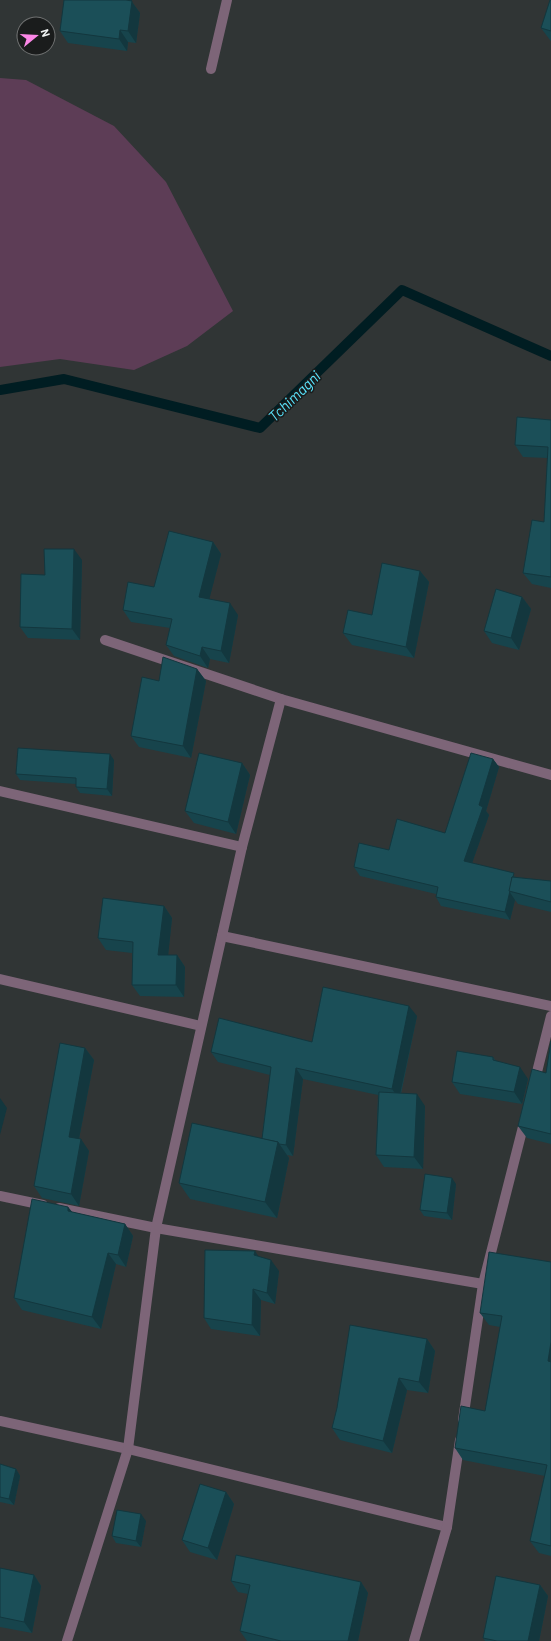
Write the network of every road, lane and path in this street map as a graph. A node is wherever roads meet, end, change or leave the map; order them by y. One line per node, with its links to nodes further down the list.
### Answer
1 (227, 0): 2 (street)
2 (211, 68)
3 (105, 640): 4 (street)
4 (281, 699): 5 (street); 7 (street)
5 (551, 775)
6 (0, 791): 7 (street)
7 (242, 847): 8 (street)
8 (222, 936): 10 (street); 12 (street)
9 (0, 979): 12 (street)
10 (551, 1006)
11 (551, 1016): 13 (street)
12 (201, 1026): 16 (street)
13 (532, 1093)
14 (528, 1108): 17 (street)
15 (0, 1196): 16 (street)
16 (156, 1228): 17 (street); 19 (street)
17 (483, 1284): 20 (street)
18 (0, 1421): 19 (street)
19 (128, 1449): 20 (street); 21 (street)
20 (447, 1527): 22 (street)
21 (67, 1641)
22 (414, 1641)

